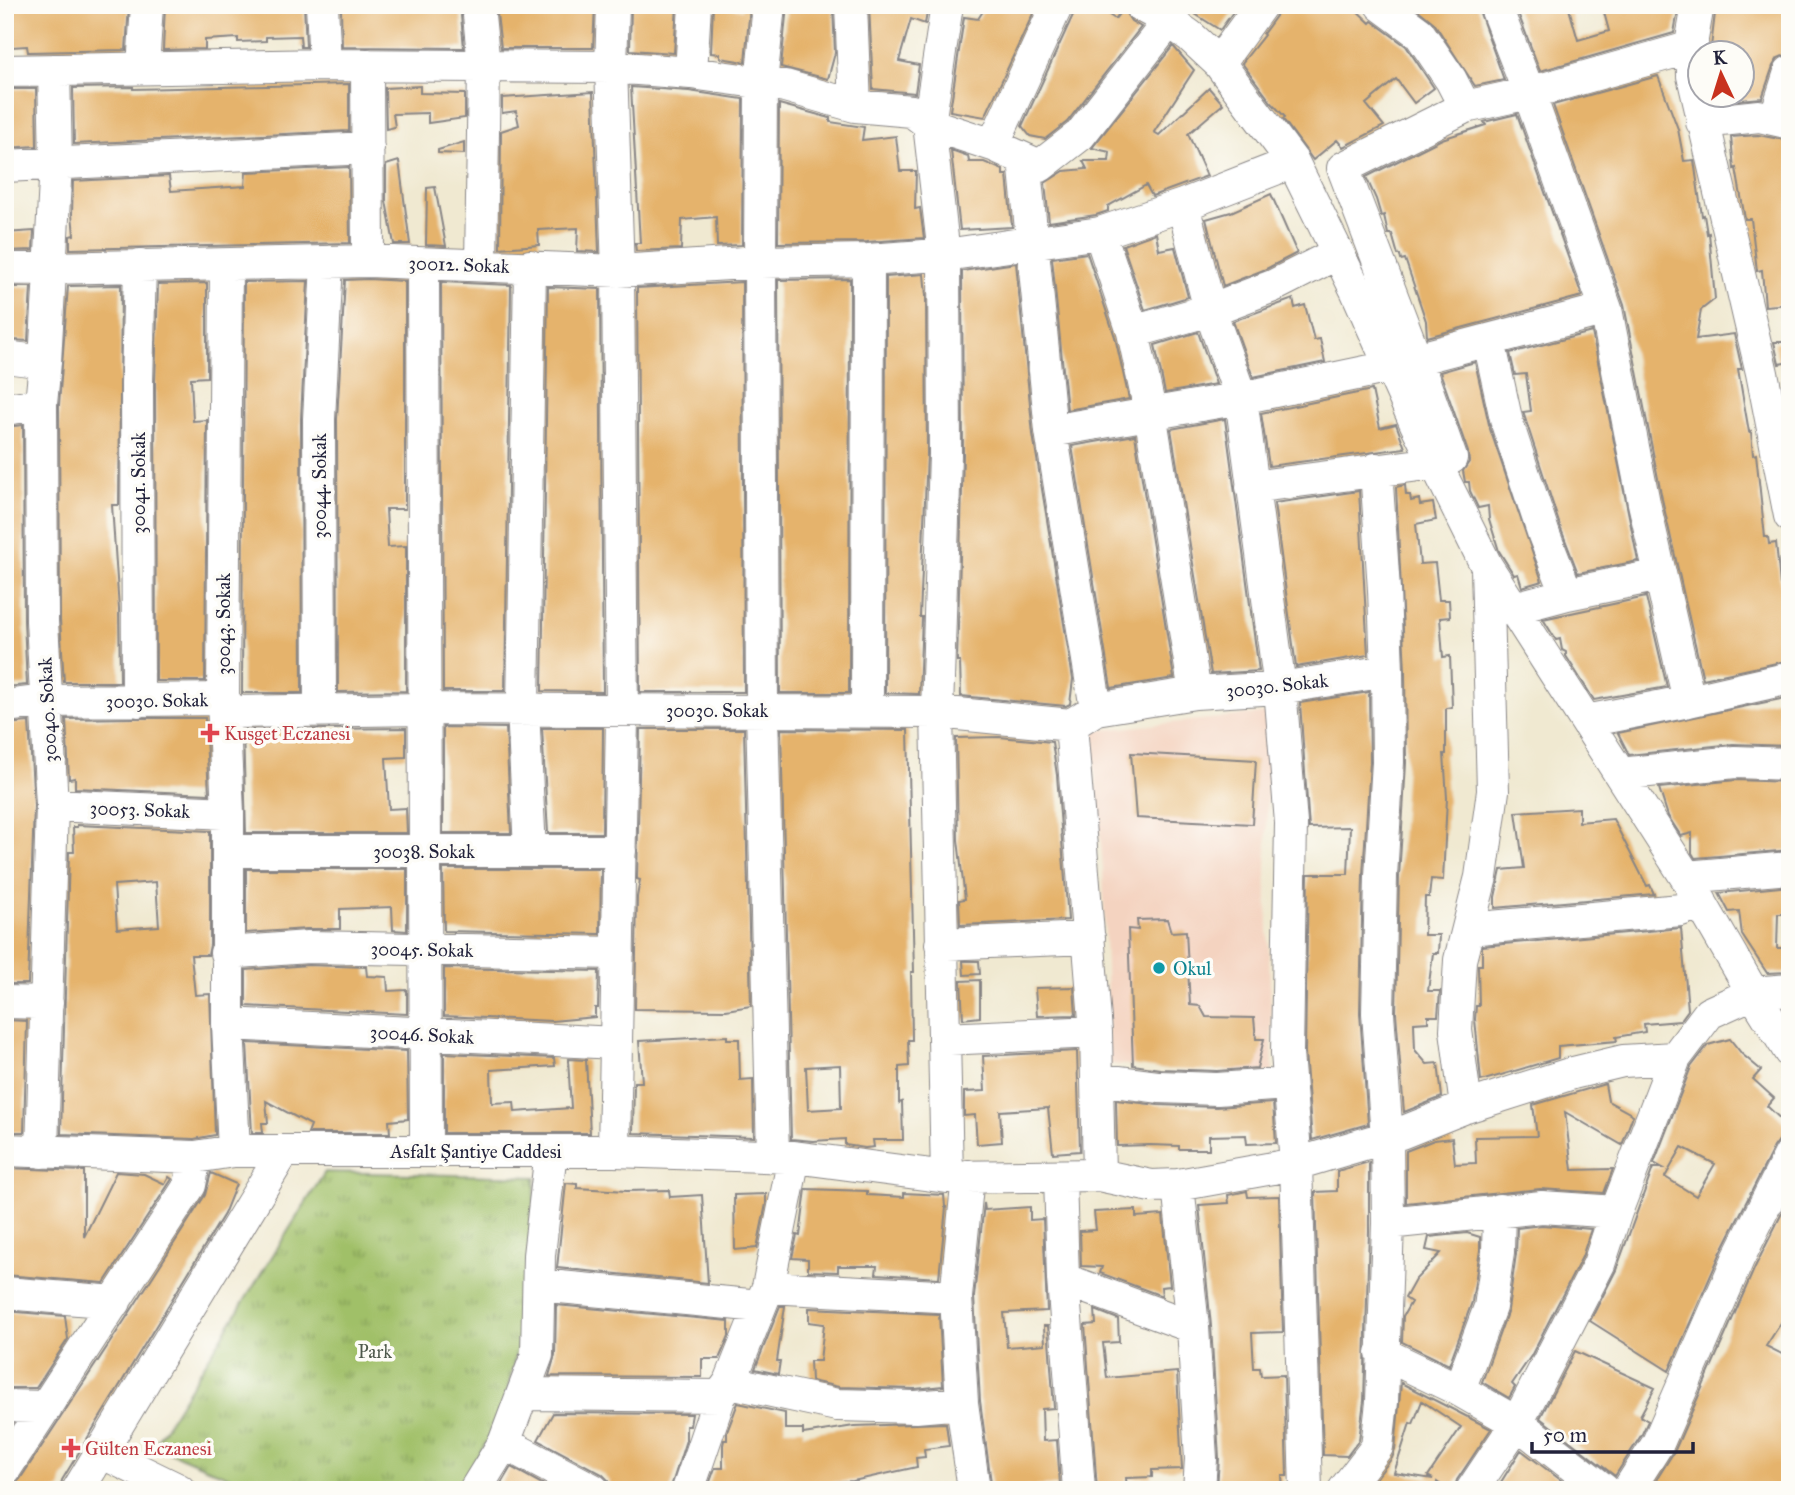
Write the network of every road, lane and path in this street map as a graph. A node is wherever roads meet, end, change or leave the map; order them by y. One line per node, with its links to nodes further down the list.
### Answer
1 (147, 5): 23 (street)
2 (322, 5): 19 (street)
3 (478, 5): 21 (street)
4 (613, 5): 22 (street)
5 (695, 5): 27 (street)
6 (769, 5): 28 (street)
7 (851, 5): 30 (street)
8 (947, 5): 35 (street)
9 (1057, 5): 36 (street)
10 (1140, 5): 15 (street)
11 (1261, 5): 18 (street)
12 (1381, 5): 31 (street)
13 (1495, 5): 29 (street)
14 (1699, 5): 16 (street)
15 (1170, 21): 18 (street); 38 (street)
16 (1694, 38)
17 (1686, 49): 29 (street)
18 (1219, 63): 39 (street)
19 (325, 65): 20 (street); 23 (street)
20 (367, 65): 21 (street); 37 (street)
21 (484, 66): 22 (street); 52 (street)
22 (611, 67): 27 (street); 58 (street)
23 (144, 68): 24 (street)
24 (54, 70): 25 (street); 40 (street, 30040. Sokak)
25 (5, 71)
26 (1790, 72): 33 (street)
27 (691, 73): 28 (street)
28 (761, 83): 30 (street); 49 (street)
29 (1529, 93): 31 (street); 59 (street)
30 (855, 106): 35 (street)
31 (1465, 107): 65 (street)
32 (1699, 108): 34 (street)
33 (1782, 121): 34 (street)
34 (1702, 122): 71 (street)
35 (929, 124): 36 (street); 46 (street)
36 (993, 145): 38 (street)
37 (368, 148): 40 (street); 48 (street)
38 (1024, 159): 44 (street)
39 (1293, 162): 42 (street, 30012. Sokak); 45 (street)
40 (56, 163): 41 (street); 55 (street, 30040. Sokak)
41 (5, 166)
42 (1184, 205): 43 (street, 30012. Sokak); 60 (street)
43 (1100, 233): 44 (street, 30012. Sokak); 61 (street)
44 (1033, 243): 46 (street, 30012. Sokak); 70 (street)
45 (1338, 253): 60 (street); 65 (street)
46 (944, 255): 47 (street, 30012. Sokak); 96 (street)
47 (868, 260): 49 (street, 30012. Sokak); 95 (street)
48 (368, 261): 50 (street, 30012. Sokak); 51 (street, 30012. Sokak)
49 (760, 262): 58 (street, 30012. Sokak); 94 (street)
50 (327, 263): 54 (street, 30012. Sokak); 90 (street, 30044. Sokak)
51 (423, 264): 52 (street, 30012. Sokak); 91 (street)
52 (481, 264): 56 (street, 30012. Sokak)
53 (140, 265): 54 (street, 30012. Sokak); 55 (street, 30012. Sokak); 87 (street, 30041. Sokak)
54 (226, 265): 85 (street, 30043. Sokak)
55 (50, 267): 57 (street, 30012. Sokak); 64 (street, 30040. Sokak)
56 (530, 267): 58 (street, 30012. Sokak); 92 (street)
57 (5, 269)
58 (618, 271): 93 (street)
59 (1606, 309): 62 (street); 78 (street)
60 (1210, 310): 61 (street); 66 (street)
61 (1133, 332): 69 (street)
62 (1489, 341): 65 (street); 79 (street)
63 (5, 357): 64 (street)
64 (45, 362): 67 (street, 30040. Sokak)
65 (1403, 363): 66 (street); 72 (street); 76 (street)
66 (1241, 398): 69 (street); 74 (street)
67 (41, 404): 68 (street); 86 (street, 30040. Sokak)
68 (5, 409)
69 (1151, 415): 70 (street); 84 (street)
70 (1051, 431): 97 (street)
71 (1784, 454): 75 (street)
72 (1435, 463): 73 (street); 76 (street)
73 (1376, 470): 74 (street); 81 (street)
74 (1252, 487): 83 (street)
75 (1790, 516)
76 (1462, 517): 77 (street)
77 (1487, 567): 80 (street); 109 (street)
78 (1660, 575): 79 (street); 88 (street)
79 (1566, 593): 80 (street)
80 (1514, 608): 98 (street)
81 (1387, 671): 83 (street, 30030. Sokak); 129 (street)
82 (1790, 678): 88 (street)
83 (1280, 688): 84 (street, 30030. Sokak); 127 (street)
84 (1195, 693): 97 (street, 30030. Sokak)
85 (223, 699): 87 (street, 30030. Sokak); 90 (street, 30030. Sokak); 102 (street, 30043. Sokak)
86 (47, 701): 87 (street, 30030. Sokak); 89 (street, 30030. Sokak); 101 (street, 30040. Sokak)
87 (138, 701)
88 (1689, 701): 98 (street)
89 (5, 706)
90 (320, 709): 91 (street, 30030. Sokak)
91 (423, 709): 92 (street, 30030. Sokak); 106 (street)
92 (523, 709): 93 (street, 30030. Sokak); 103 (street)
93 (622, 709): 94 (street, 30030. Sokak); 105 (street)
94 (762, 710): 95 (street, 30030. Sokak); 139 (street)
95 (867, 711): 96 (street, 30030. Sokak)
96 (937, 712): 97 (street, 30030. Sokak); 111 (street)
97 (1084, 717): 110 (street)
98 (1586, 721): 100 (street)
99 (1790, 764): 100 (street)
100 (1620, 774): 108 (street)
101 (51, 805): 102 (street, 30053. Sokak); 118 (street, 30040. Sokak)
102 (228, 813): 104 (street, 30043. Sokak)
103 (530, 850): 105 (street, 30038. Sokak); 106 (street, 30038. Sokak)
104 (228, 851): 106 (street, 30038. Sokak); 113 (street, 30043. Sokak)
105 (620, 851): 114 (street)
106 (424, 852): 112 (street)
107 (1790, 868): 108 (street)
108 (1694, 890): 109 (street); 116 (street)
109 (1468, 929): 128 (street)
110 (1089, 938): 111 (street); 120 (street)
111 (941, 944): 122 (street)
112 (425, 949): 113 (street, 30045. Sokak); 114 (street, 30045. Sokak); 121 (street)
113 (226, 953): 119 (street, 30043. Sokak)
114 (618, 953): 123 (street)
115 (1790, 990): 116 (street)
116 (1753, 993): 124 (street); 125 (street)
117 (5, 1002): 118 (street)
118 (47, 1003): 136 (street, 30040. Sokak)
119 (228, 1024): 121 (street, 30046. Sokak); 131 (street, 30043. Sokak)
120 (1096, 1032): 122 (street); 126 (street)
121 (425, 1034): 123 (street, 30046. Sokak); 133 (street)
122 (944, 1039): 143 (street)
123 (616, 1043): 135 (street)
124 (1790, 1052)
125 (1675, 1058): 128 (street, Asfalt Şantiye Caddesi); 146 (street)
126 (1097, 1079): 127 (street); 142 (street)
127 (1288, 1084): 140 (street)
128 (1465, 1107): 129 (street, Asfalt Şantiye Caddesi)
129 (1387, 1138): 140 (street, Asfalt Şantiye Caddesi); 147 (street)
130 (5, 1150): 136 (street, Asfalt Şantiye Caddesi)
131 (234, 1151): 132 (street, Asfalt Şantiye Caddesi); 138 (street, Asfalt Şantiye Caddesi)
132 (284, 1151): 133 (street, Asfalt Şantiye Caddesi); 164 (street)
133 (426, 1151): 134 (street, Asfalt Şantiye Caddesi)
134 (551, 1151): 135 (street, Asfalt Şantiye Caddesi); 149 (street)
135 (614, 1151): 139 (street, Asfalt Şantiye Caddesi)
136 (42, 1153): 138 (street, Asfalt Şantiye Caddesi)
137 (1790, 1155): 178 (street)
138 (195, 1157): 153 (street)
139 (784, 1157): 143 (street, Asfalt Şantiye Caddesi); 151 (street)
140 (1296, 1164): 144 (street, Asfalt Şantiye Caddesi); 174 (street)
141 (1060, 1175): 142 (street, Asfalt Şantiye Caddesi); 143 (street, Asfalt Şantiye Caddesi); 148 (street)
142 (1100, 1175): 144 (street, Asfalt Şantiye Caddesi)
143 (957, 1176): 152 (street)
144 (1178, 1185): 154 (street)
145 (1499, 1210): 146 (street); 147 (street); 157 (street)
146 (1616, 1212): 162 (street)
147 (1388, 1223): 155 (street)
148 (1063, 1279): 154 (street); 172 (street)
149 (539, 1285): 151 (street); 158 (street)
150 (5, 1293): 153 (street)
151 (764, 1296): 152 (street); 156 (street)
152 (956, 1297): 159 (street)
153 (115, 1302): 161 (street)
154 (1193, 1327): 173 (street)
155 (1382, 1353): 157 (street); 175 (street)
156 (725, 1389): 158 (street); 159 (street); 170 (street)
157 (1459, 1390): 162 (street)
158 (523, 1394): 163 (street)
159 (961, 1403): 171 (street)
160 (5, 1405): 161 (street)
161 (46, 1407): 165 (street)
162 (1517, 1423): 176 (street); 177 (street)
163 (504, 1443): 168 (street); 169 (street)
164 (101, 1452): 166 (street); 167 (street)
165 (5, 1469)
166 (78, 1490)
167 (179, 1490)
168 (475, 1490)
169 (593, 1490)
170 (688, 1490)
171 (974, 1490)
172 (1079, 1490)
173 (1199, 1490)
174 (1306, 1490)
175 (1344, 1490)
176 (1472, 1490)
177 (1604, 1490)
178 (1628, 1490)

